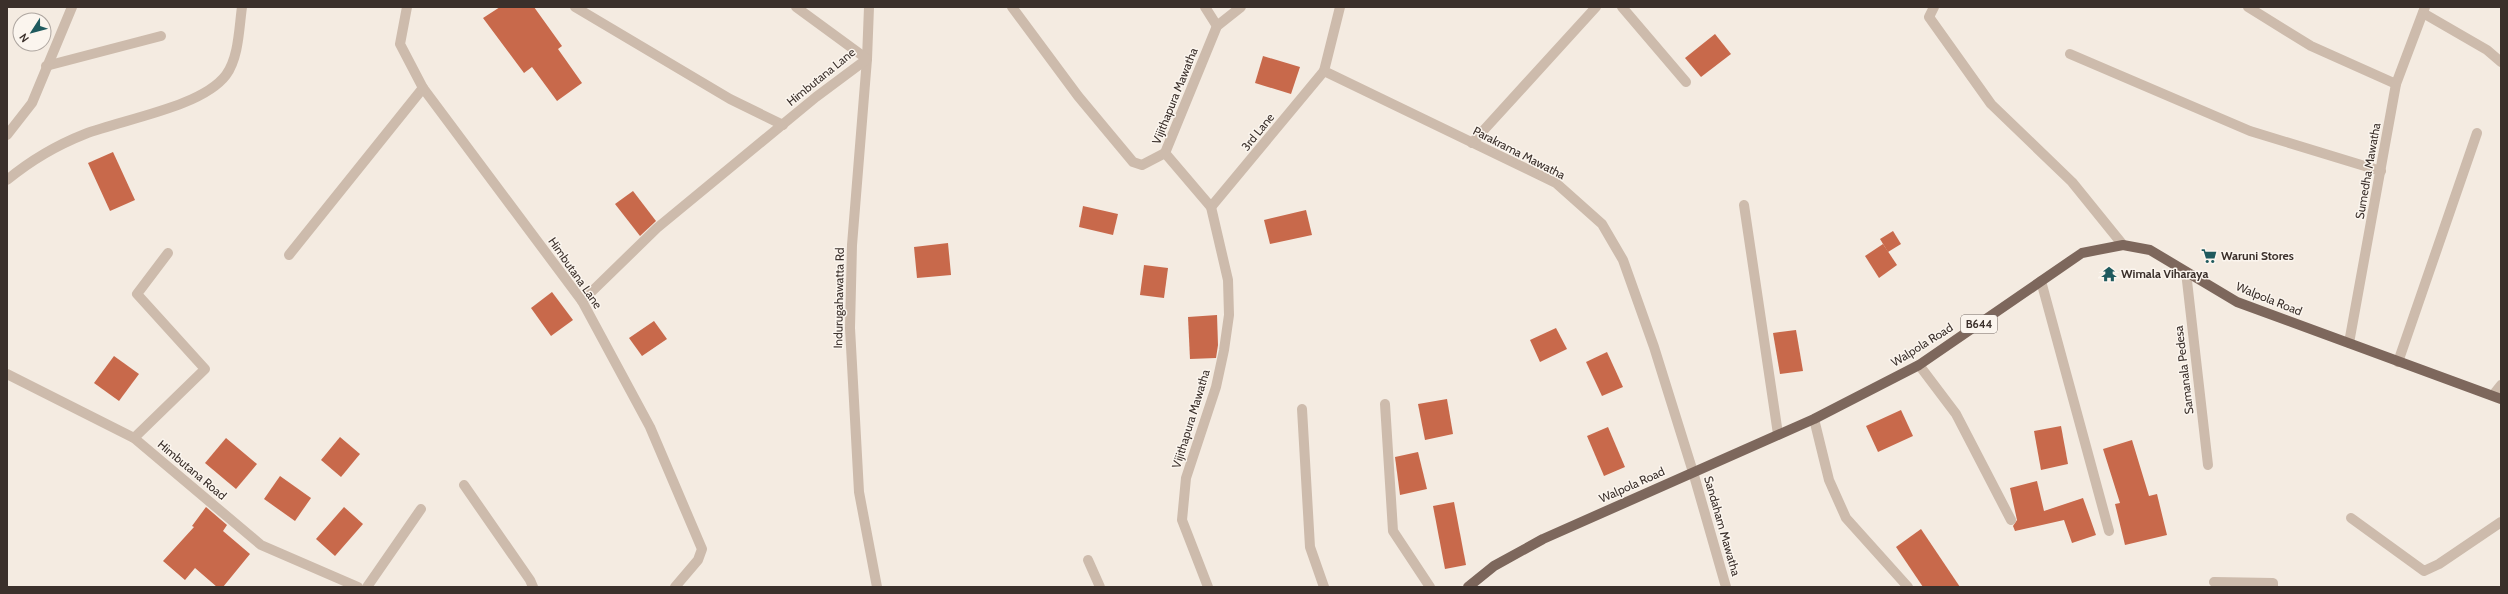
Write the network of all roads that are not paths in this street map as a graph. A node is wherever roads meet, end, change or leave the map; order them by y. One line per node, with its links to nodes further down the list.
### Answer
1 (72, 7): 21 (street)
2 (242, 7): 32 (street)
3 (407, 7): 25 (street, Himbutana Lane)
4 (575, 7): 26 (street)
5 (796, 7): 19 (street, Himbutana Lane)
6 (869, 7): 19 (street, Indurugahawatta Rd)
7 (1012, 7): 30 (street)
8 (1205, 7): 16 (street)
9 (1241, 7): 16 (street, Vijithapura Mawatha)
10 (1340, 7): 22 (street)
11 (1596, 7): 29 (street)
12 (1622, 7): 23 (street)
13 (1934, 7): 35 (street)
14 (2248, 7): 24 (street)
15 (2424, 10): 20 (street); 24 (street, Sumedha Mawatha)
16 (1217, 26): 30 (street, Vijithapura Mawatha)
17 (161, 36): 21 (street)
18 (2070, 54): 31 (street)
19 (867, 59): 26 (street, Himbutana Lane); 66 (street, Indurugahawatta Rd)
20 (2501, 62)
21 (46, 66): 28 (street)
22 (1324, 72): 29 (street, Parakrama Mawatha); 34 (street, 3rd Lane)
23 (1686, 82)
24 (2396, 84): 31 (street, Sumedha Mawatha)
25 (423, 88): 37 (street); 40 (street, Himbutana Lane)
26 (782, 125): 40 (street, Himbutana Lane)
27 (2477, 133): 42 (street)
28 (7, 136)
29 (1472, 143): 53 (street, Parakrama Mawatha)
30 (1165, 153): 34 (street, Vijithapura Mawatha)
31 (2382, 171): 41 (street, Sumedha Mawatha)
32 (7, 180)
33 (1744, 205): 50 (street)
34 (1211, 207): 68 (street, Vijithapura Mawatha)
35 (2124, 245): 38 (main road, Walpola Road / B644); 39 (main road, Walpola Road / B644)
36 (168, 253): 51 (street)
37 (289, 255)
38 (2186, 272): 41 (main road, Walpola Road / B644); 52 (street, Samanala Pedesa)
39 (2041, 281): 43 (main road, Walpola Road / B644); 59 (street)
40 (582, 301): 65 (street, Himbutana Lane)
41 (2349, 343): 42 (main road, Walpola Road / B644)
42 (2398, 362): 46 (main road, Walpola Road / B644)
43 (1919, 365): 49 (main road, Walpola Road / B644); 57 (street)
44 (7, 374): 51 (street, Himbutana Road)
45 (2501, 385): 46 (street)
46 (2497, 397)
47 (1386, 404): 70 (street)
48 (1302, 409): 69 (street)
49 (1814, 419): 50 (main road, Walpola Road / B644); 73 (street)
50 (1778, 434): 53 (main road, Walpola Road / B644)
51 (134, 438): 62 (street, Himbutana Road)
52 (2208, 465)
53 (1693, 472): 71 (main road, Walpola Road / B644); 72 (street, Sandaham Mawatha)
54 (464, 485): 64 (street)
55 (421, 509): 63 (street)
56 (2351, 518): 58 (street)
57 (2011, 520)
58 (2501, 522)
59 (2109, 532)
60 (1088, 560): 67 (street)
61 (2214, 582): 74 (street)
62 (358, 587)
63 (367, 587)
64 (533, 587)
65 (675, 587)
66 (877, 587)
67 (1100, 587)
68 (1208, 587)
69 (1324, 587)
70 (1430, 587)
71 (1468, 587)
72 (1726, 587)
73 (1908, 587)
74 (2273, 587)

